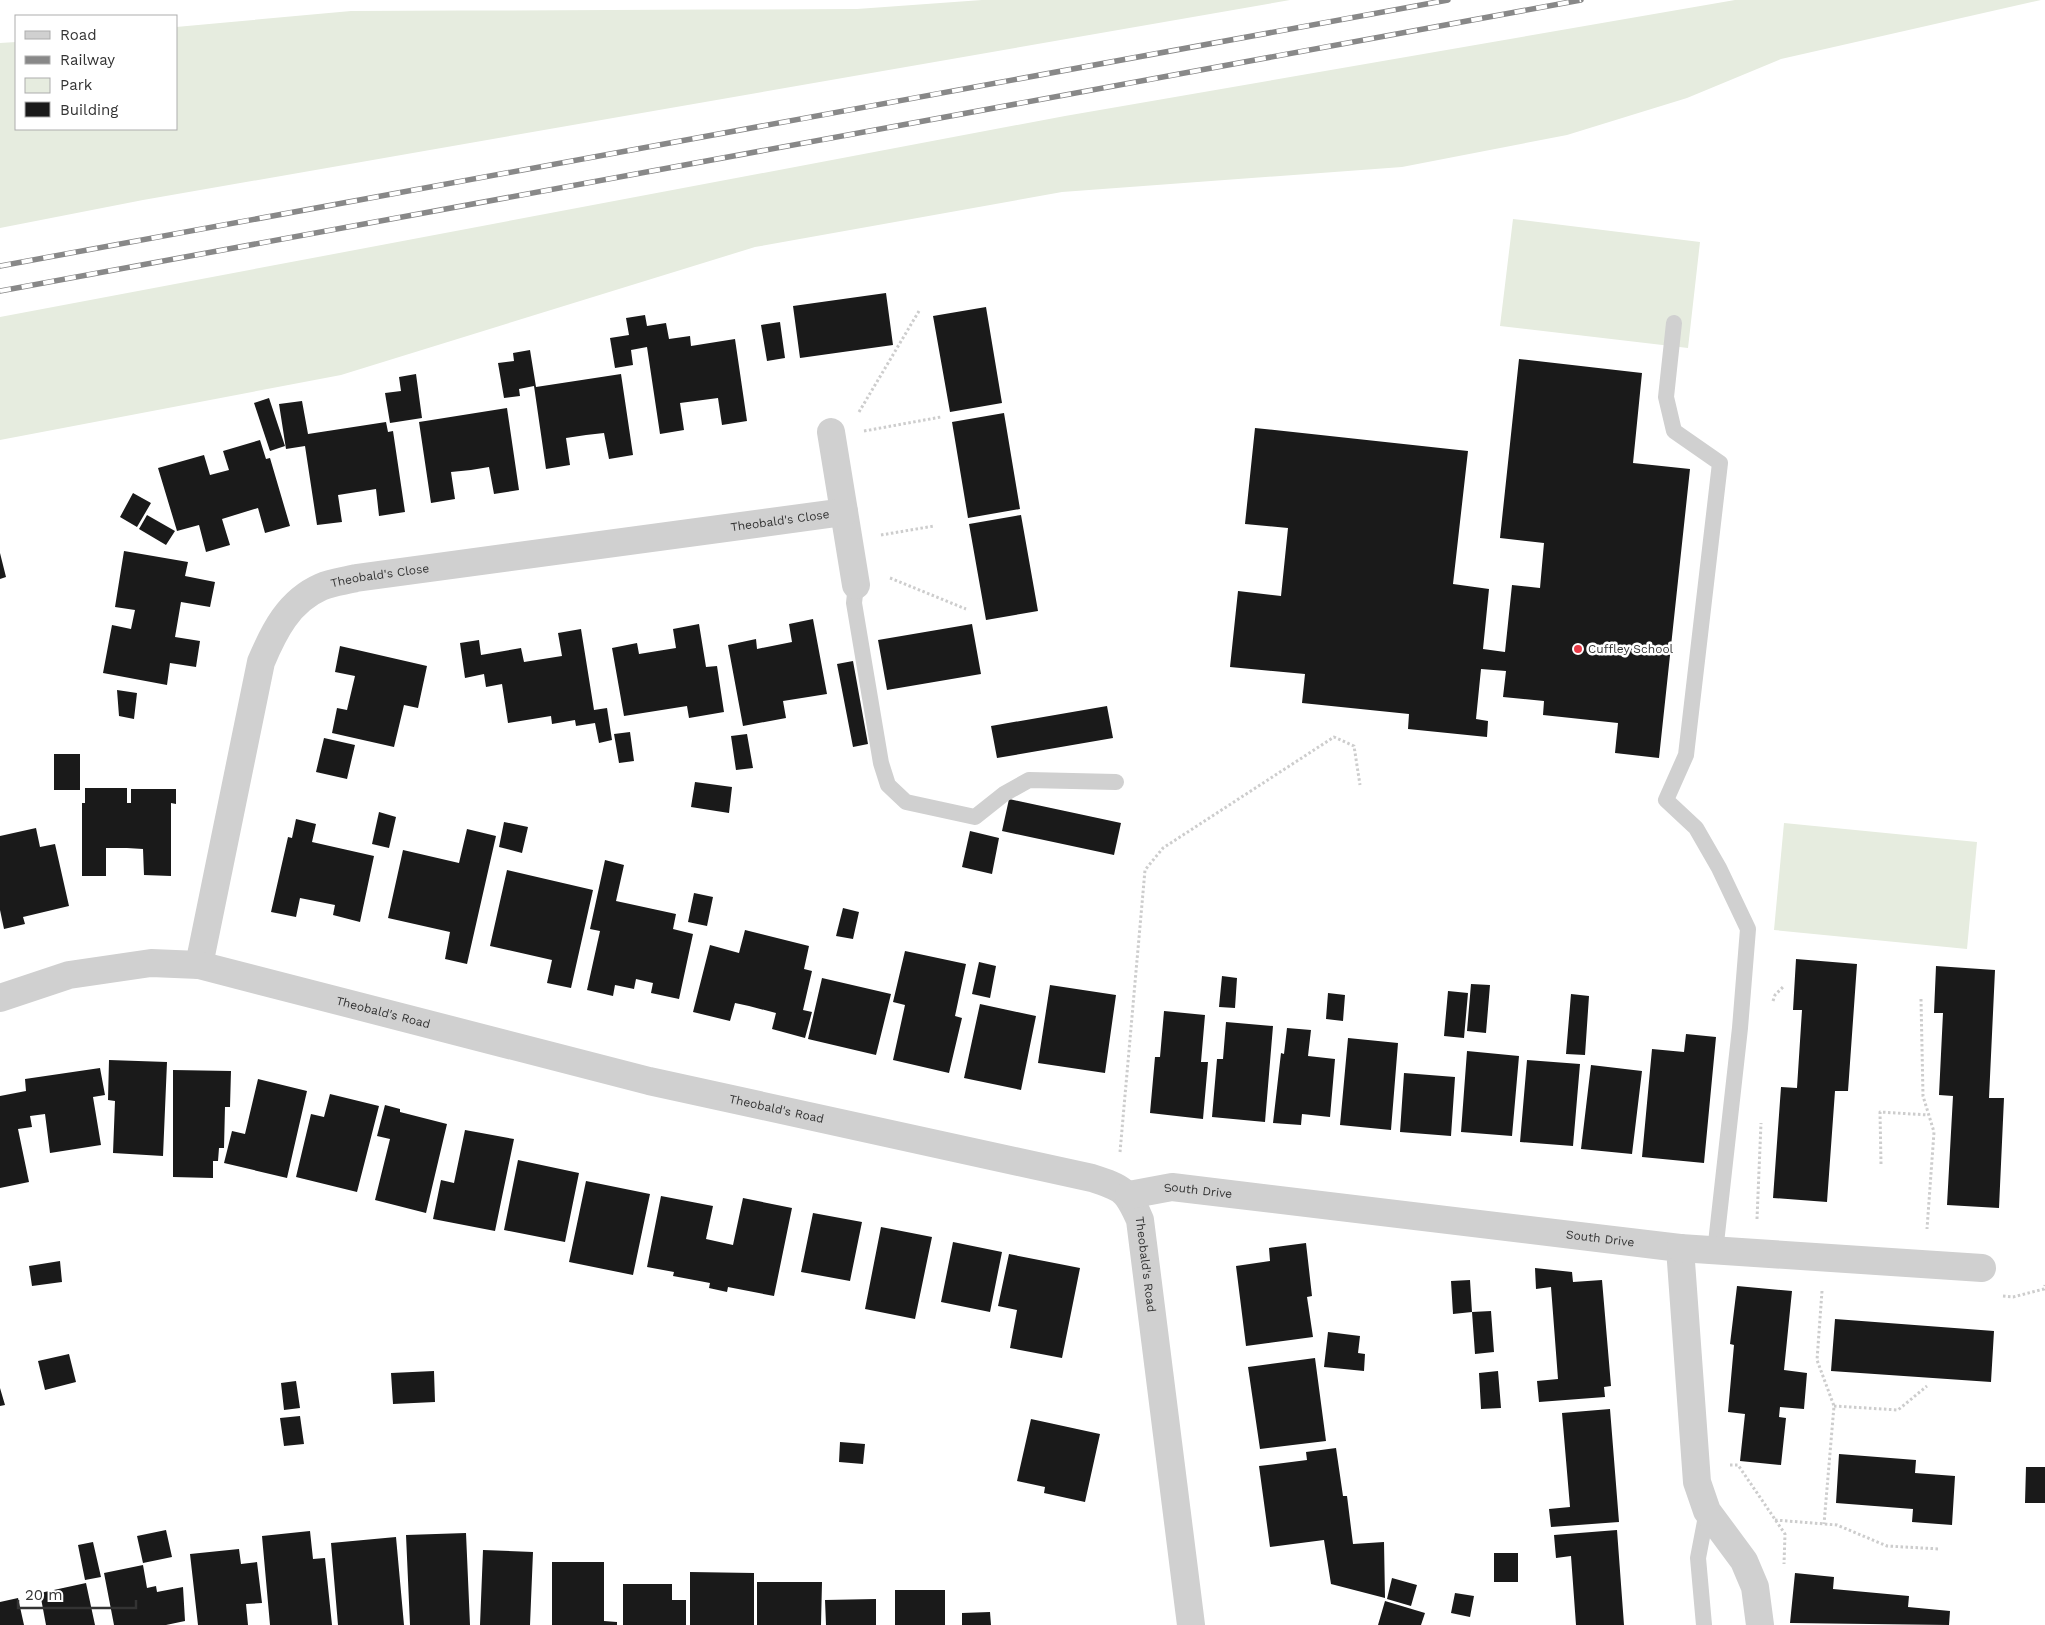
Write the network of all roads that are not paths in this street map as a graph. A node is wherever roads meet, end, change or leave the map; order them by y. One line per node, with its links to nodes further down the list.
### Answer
1 (1674, 323): 10 (lane)
2 (830, 432): 3 (street, Theobald's Close)
3 (844, 512): 4 (street, Theobald's Close); 6 (street, Theobald's Close)
4 (856, 585): 5 (lane)
5 (1116, 782)
6 (199, 965): 7 (street, Theobald's Road); 8 (street, Theobald's Road)
7 (0, 998)
8 (1129, 1195): 9 (street, South Drive); 13 (street, Theobald's Road)
9 (1680, 1248): 10 (street, South Drive); 12 (street)
10 (1715, 1252): 11 (street, South Drive)
11 (1982, 1268)
12 (1707, 1511): 14 (lane); 15 (street)
13 (1191, 1625)
14 (1704, 1625)
15 (1760, 1625)

